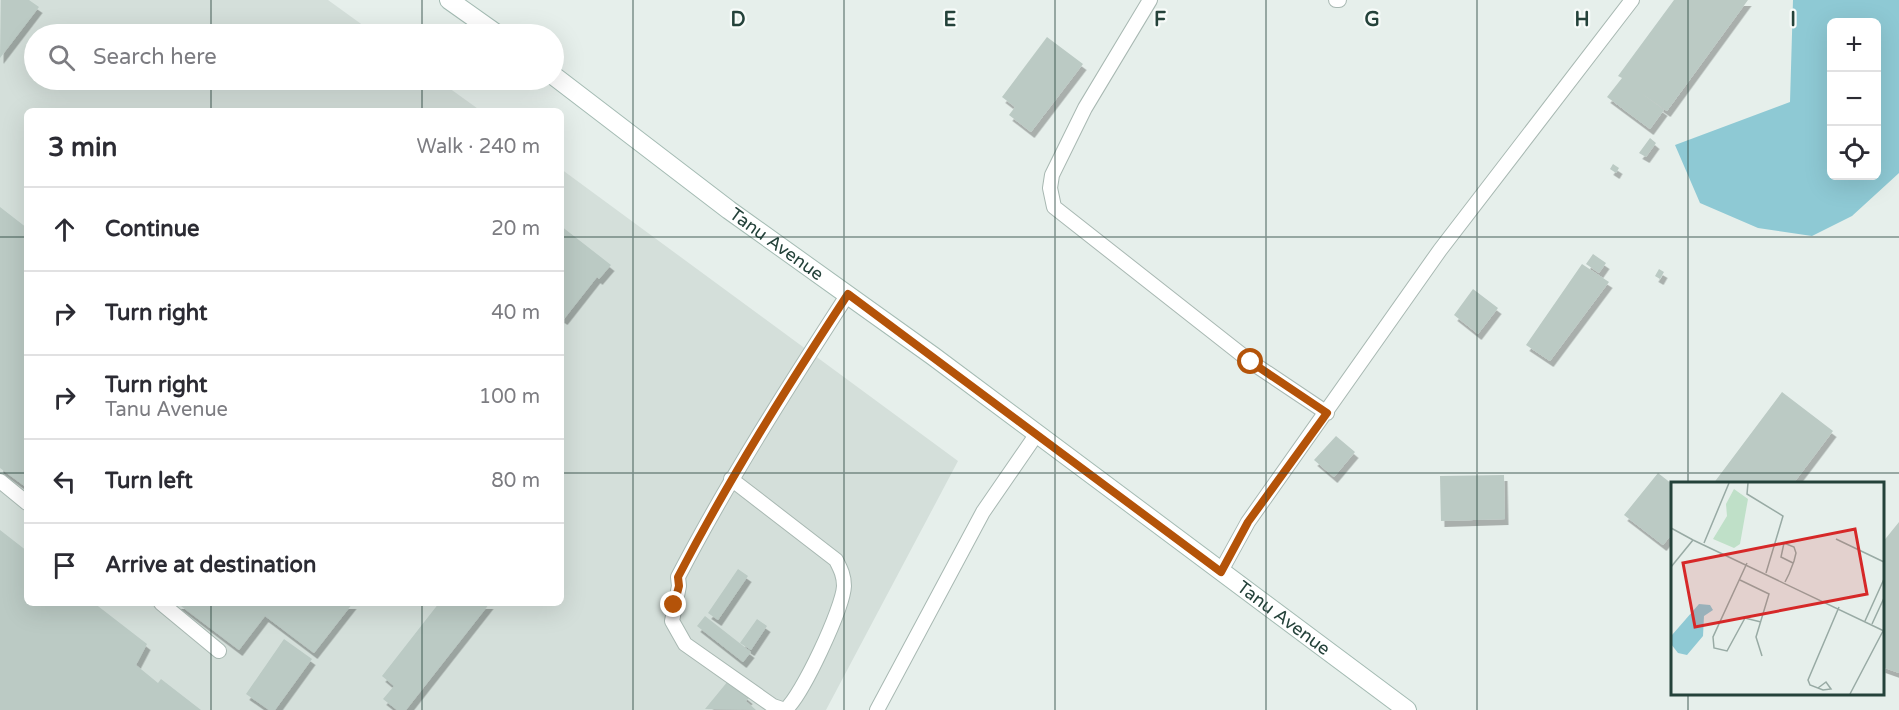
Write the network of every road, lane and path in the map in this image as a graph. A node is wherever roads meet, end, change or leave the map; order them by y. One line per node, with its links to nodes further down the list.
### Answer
1 (449, 0): 4 (street)
2 (1150, 0): 7 (lane)
3 (1632, 0): 7 (lane)
4 (482, 24)
5 (564, 84): 6 (street, Tanu Avenue)
6 (848, 294): 8 (street, Tanu Avenue); 9 (lane)
7 (1327, 413): 12 (lane)
8 (1036, 435): 12 (street, Tanu Avenue); 15 (lane)
9 (731, 479): 9 (lane)
10 (0, 482): 11 (lane)
11 (24, 501)
12 (1221, 572): 16 (street, Tanu Avenue)
13 (165, 606): 14 (lane)
14 (219, 651)
15 (877, 710)
16 (1407, 710)

